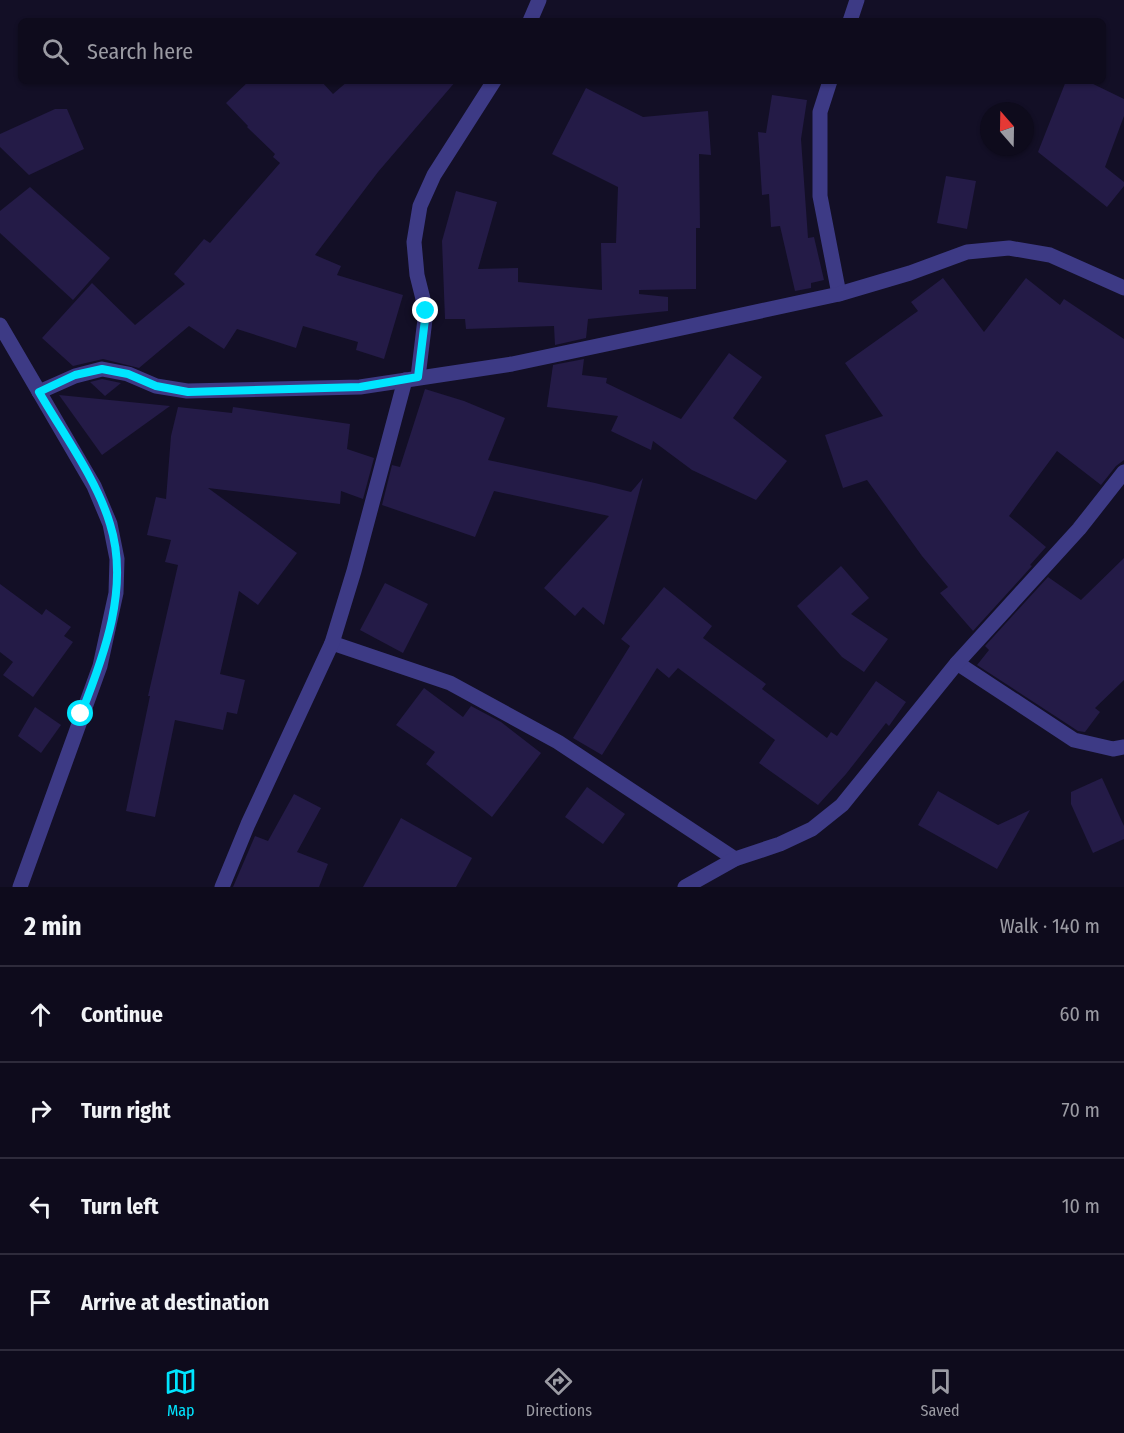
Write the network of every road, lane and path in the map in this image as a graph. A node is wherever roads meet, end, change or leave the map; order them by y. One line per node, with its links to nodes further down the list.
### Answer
1 (539, 0): 3 (street)
2 (857, 0): 4 (street)
3 (531, 18)
4 (851, 18)
5 (492, 84): 10 (street)
6 (829, 84): 8 (street)
7 (1124, 288): 8 (street)
8 (839, 294): 10 (street)
9 (0, 325): 11 (street)
10 (412, 379): 11 (street); 13 (street)
11 (39, 392): 17 (street)
12 (1124, 472): 14 (street)
13 (332, 643): 16 (street); 18 (street)
14 (957, 663): 15 (street); 16 (street)
15 (1124, 747)
16 (735, 859): 19 (street)
17 (20, 887)
18 (222, 887)
19 (685, 887)

